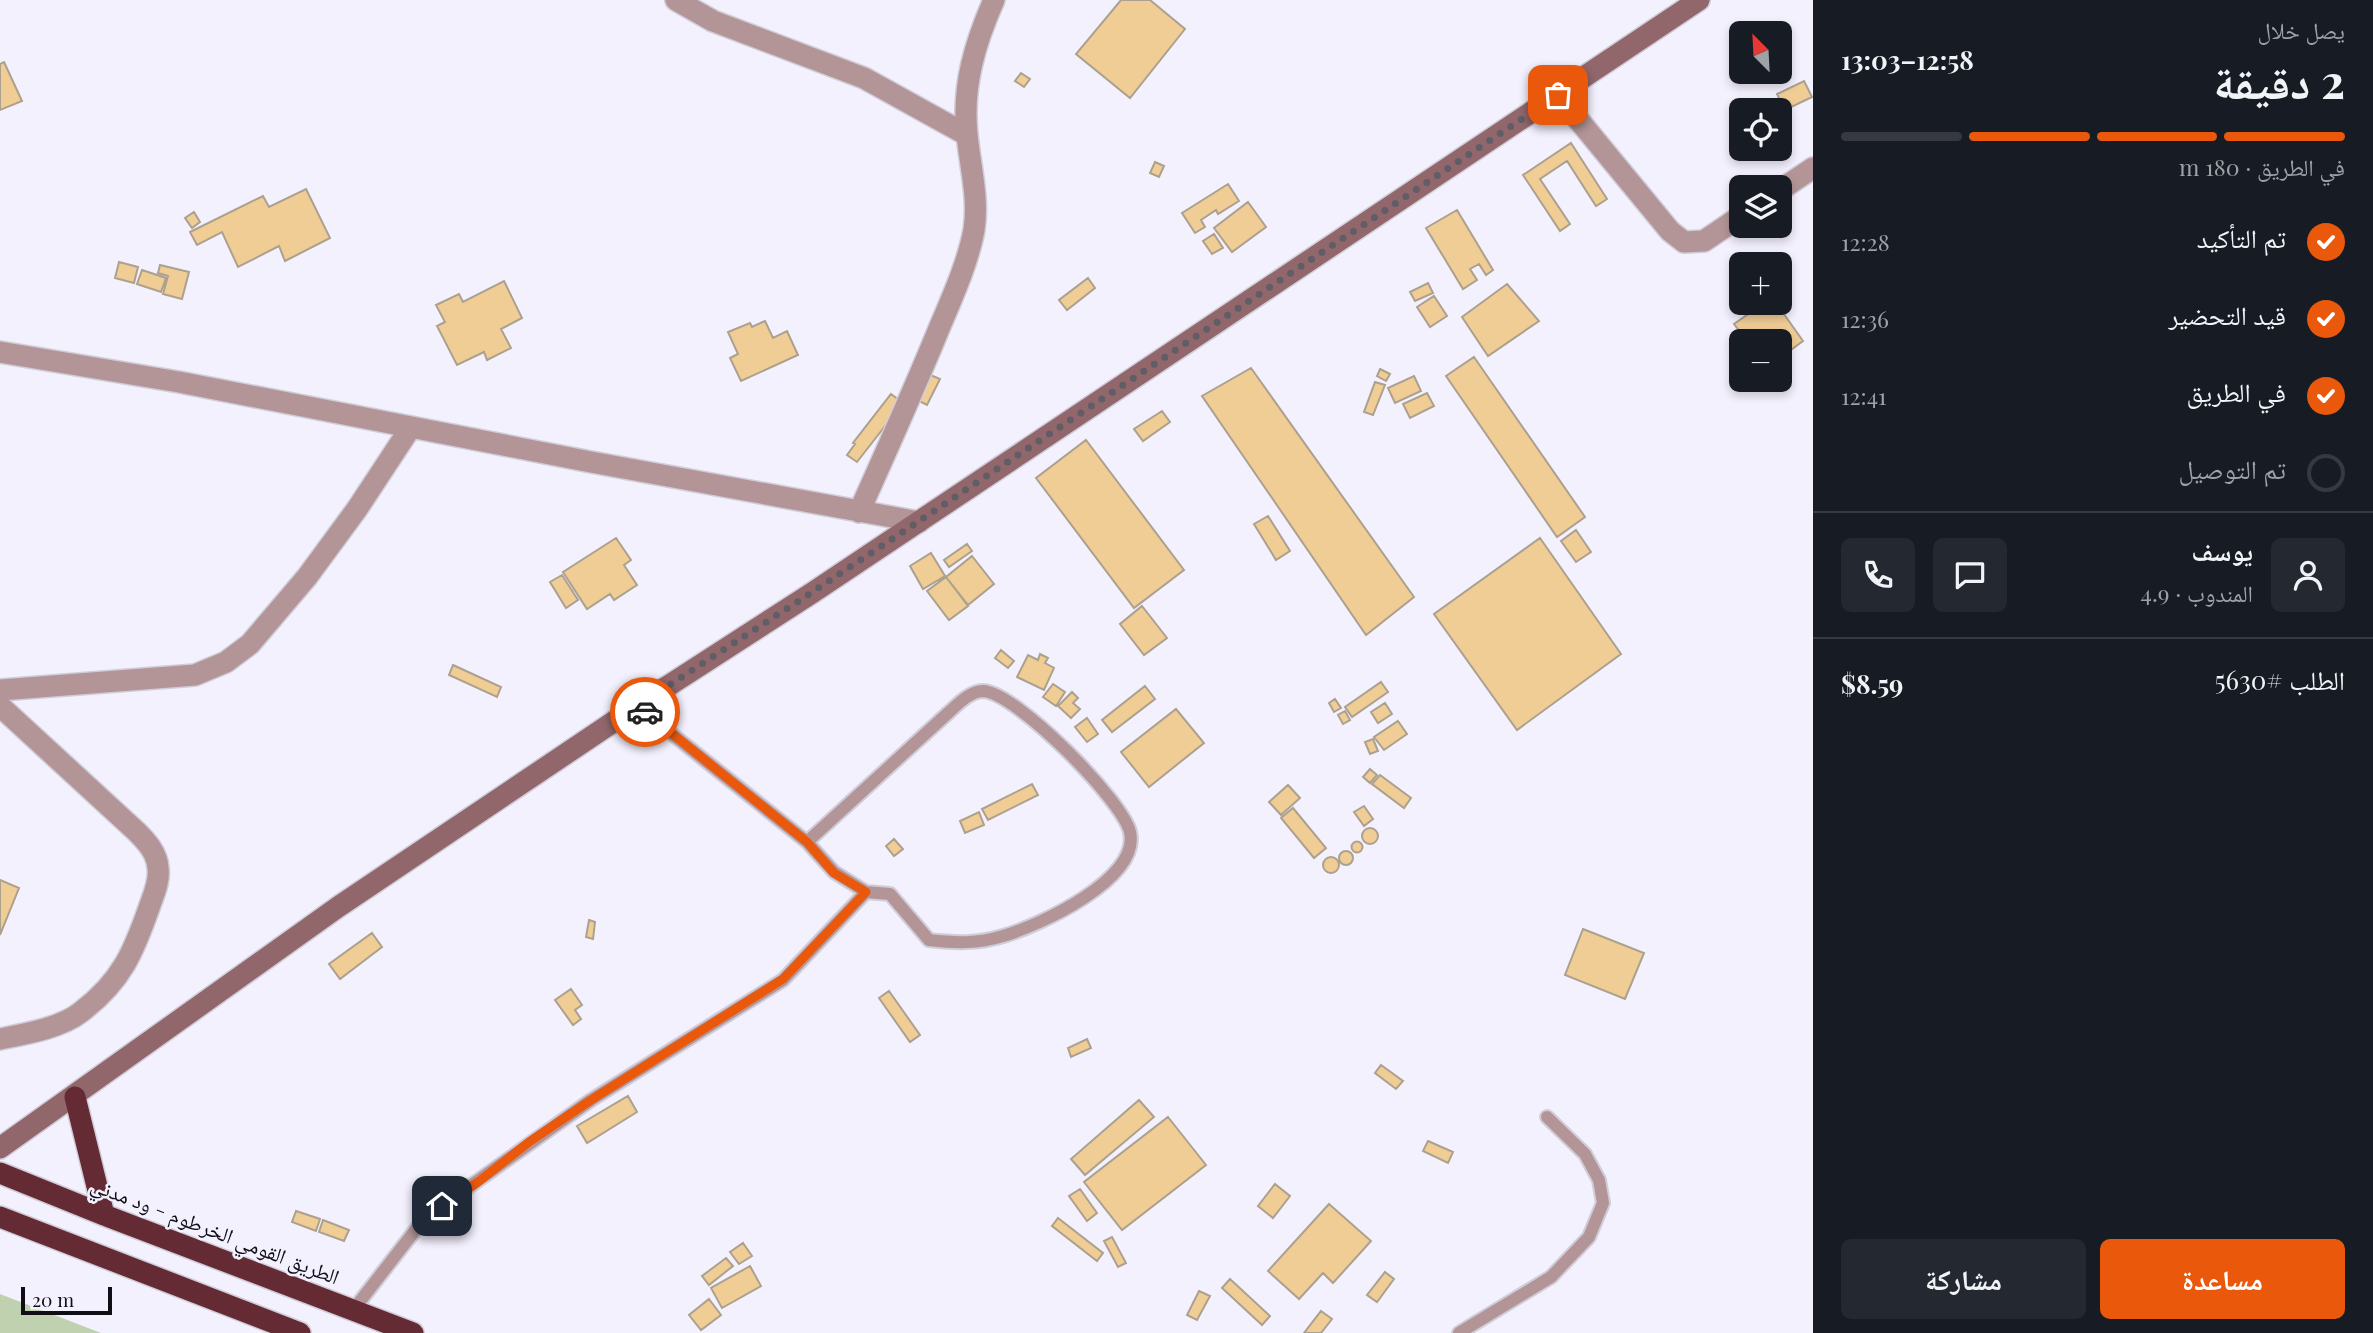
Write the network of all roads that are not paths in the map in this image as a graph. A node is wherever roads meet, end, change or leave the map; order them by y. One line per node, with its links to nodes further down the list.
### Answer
1 (676, 0): 5 (street)
2 (994, 0): 5 (street)
3 (1699, 0): 4 (street)
4 (1558, 95): 8 (street); 12 (street)
5 (967, 135): 11 (street)
6 (1813, 168): 7 (street)
7 (1792, 182)
8 (1729, 224)
9 (0, 352): 10 (street)
10 (411, 427): 11 (street); 13 (street)
11 (859, 512): 12 (street)
12 (919, 522): 15 (street)
13 (0, 690)
14 (0, 706): 18 (street)
15 (637, 706): 16 (lane); 19 (street)
16 (807, 842): 17 (lane); 17 (lane)
17 (866, 892): 25 (lane)
18 (0, 1040)
19 (75, 1097): 21 (street); 23 (highway)
20 (1547, 1117): 28 (lane)
21 (0, 1148)
22 (0, 1173): 23 (highway, الطريق القومي الخرطوم - ود مدني)
23 (104, 1215): 25 (highway, الطريق القومي الخرطوم - ود مدني)
24 (0, 1217): 26 (highway)
25 (354, 1309): 27 (highway, الطريق القومي الخرطوم - ود مدني)
26 (300, 1333)
27 (413, 1333)
28 (1459, 1333)

